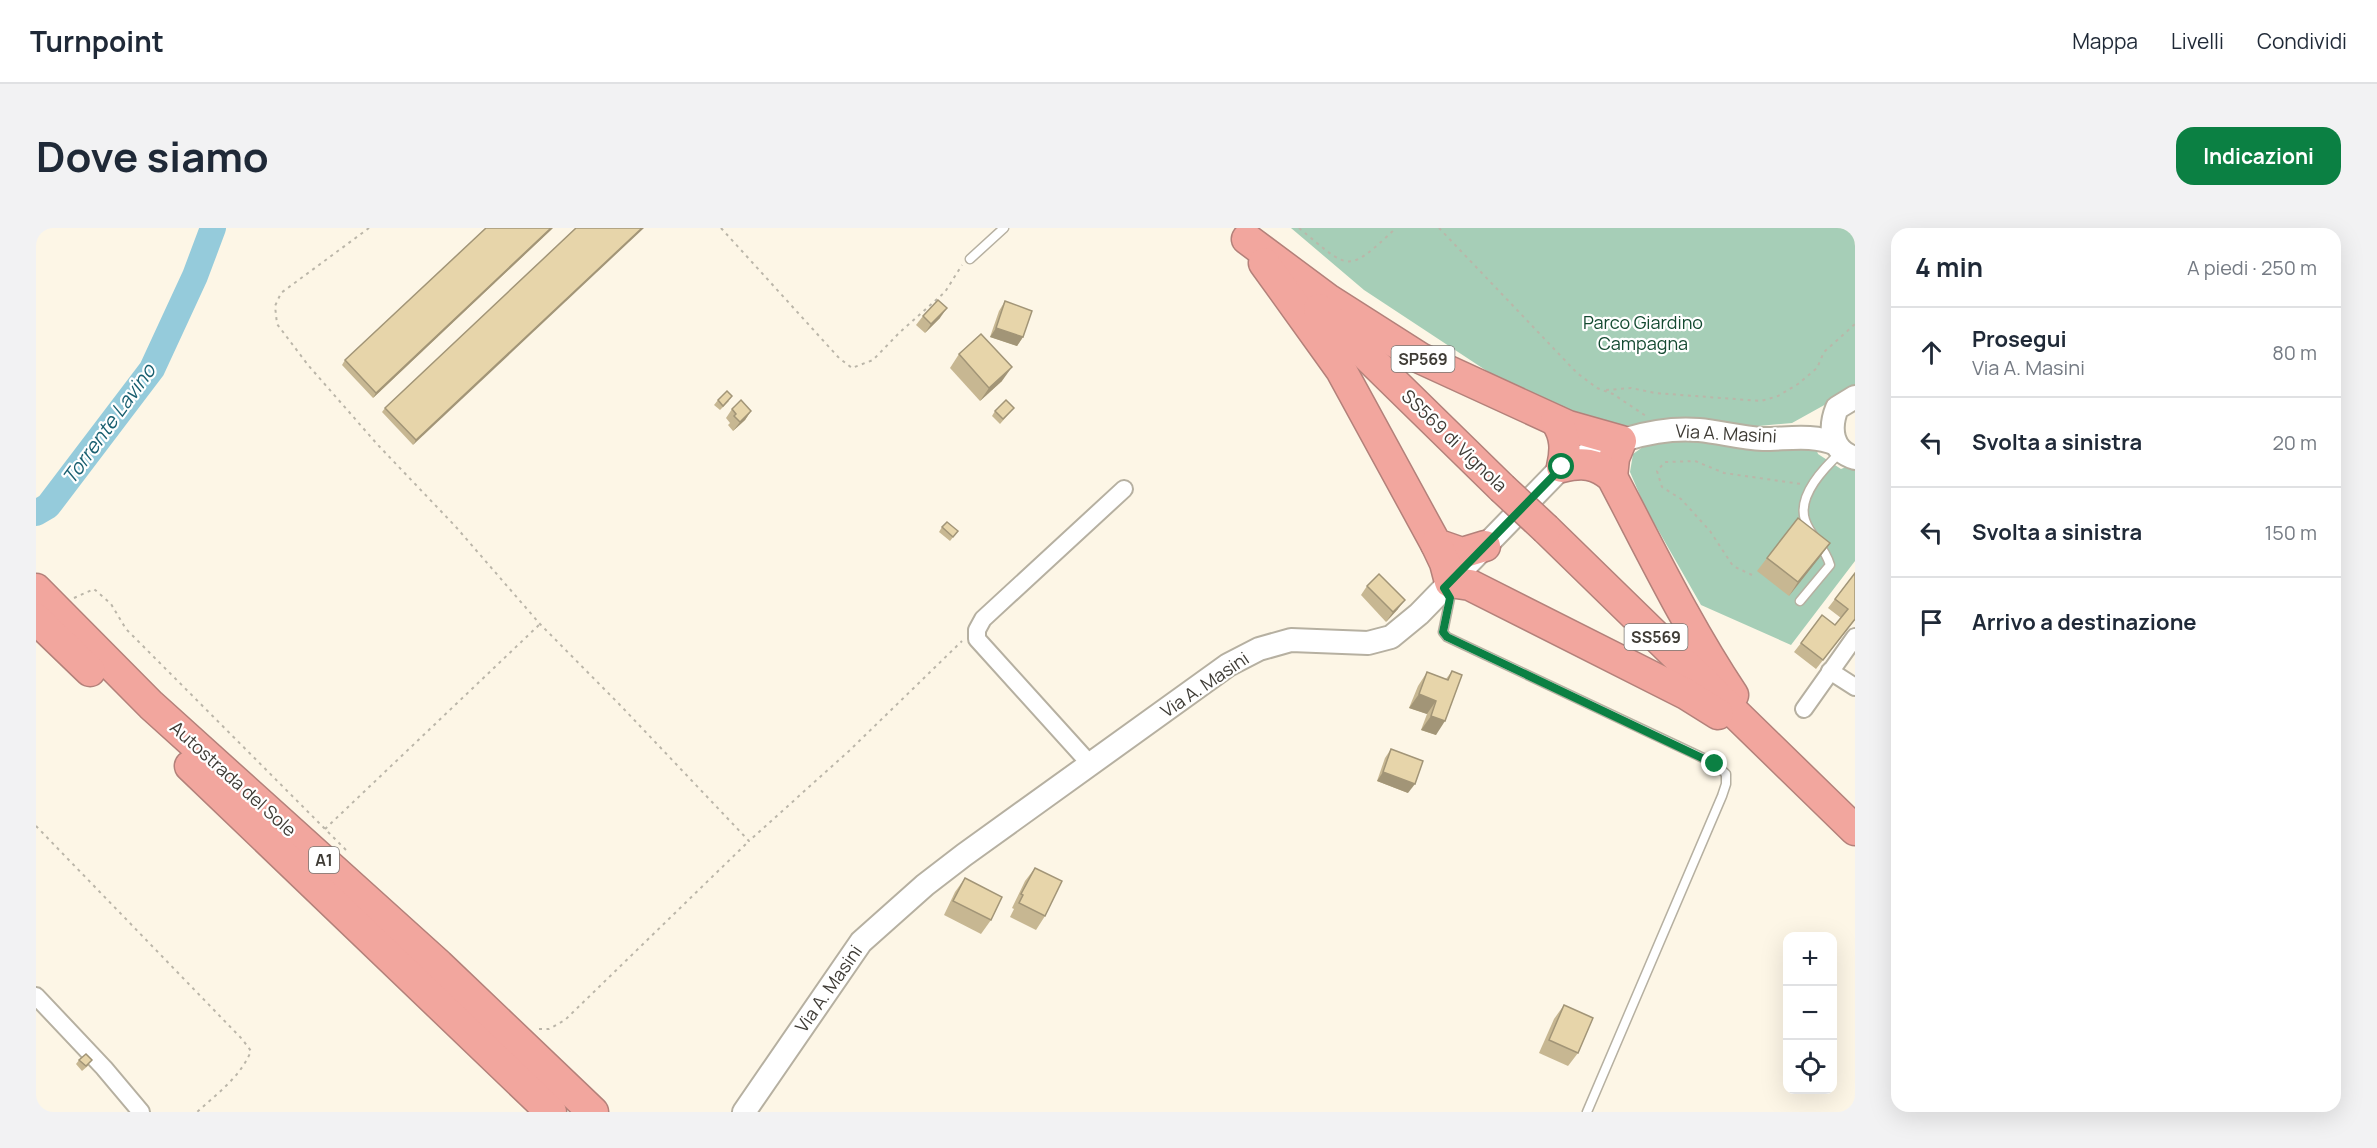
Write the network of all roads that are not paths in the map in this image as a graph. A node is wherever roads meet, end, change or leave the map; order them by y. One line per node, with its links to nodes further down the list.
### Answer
1 (1004, 228): 3 (lane)
2 (1241, 233): 6 (highway, SP569); 13 (highway); 23 (highway, SS569 di Vignola / SS569, bridge)
3 (970, 259)
4 (1855, 397): 5 (street, Via A. Masini)
5 (1836, 412): 7 (street, Via A. Masini); 9 (street)
6 (1556, 421): 8 (highway, SP569); 10 (highway)
7 (1786, 437): 8 (street, Via A. Masini); 9 (street, Via A. Masini)
8 (1621, 441): 10 (street, Via A. Masini); 11 (highway)
9 (1844, 451): 17 (lane)
10 (1562, 467): 11 (highway); 14 (street, Via A. Masini)
11 (1612, 477): 23 (highway)
12 (1124, 489): 24 (street)
13 (1436, 544): 14 (highway); 15 (highway)
14 (1485, 546): 15 (street, Via A. Masini); 16 (highway)
15 (1447, 585): 16 (highway); 24 (street, Via A. Masini); 31 (lane)
16 (1488, 595): 23 (highway)
17 (1800, 601)
18 (50, 604): 28 (highway, Autostrada del Sole / A1); 29 (highway, Autostrada del Sole / A1)
19 (1855, 637): 20 (street)
20 (1830, 671): 21 (street); 22 (street)
21 (1855, 687)
22 (1804, 709)
23 (1767, 745): 25 (highway, SS569 di Vignola / SS569)
24 (1091, 765): 30 (street, Via A. Masini)
25 (1855, 830)
26 (36, 996): 27 (street)
27 (141, 1112)
28 (551, 1112)
29 (593, 1112)
30 (744, 1112)
31 (1587, 1112)

